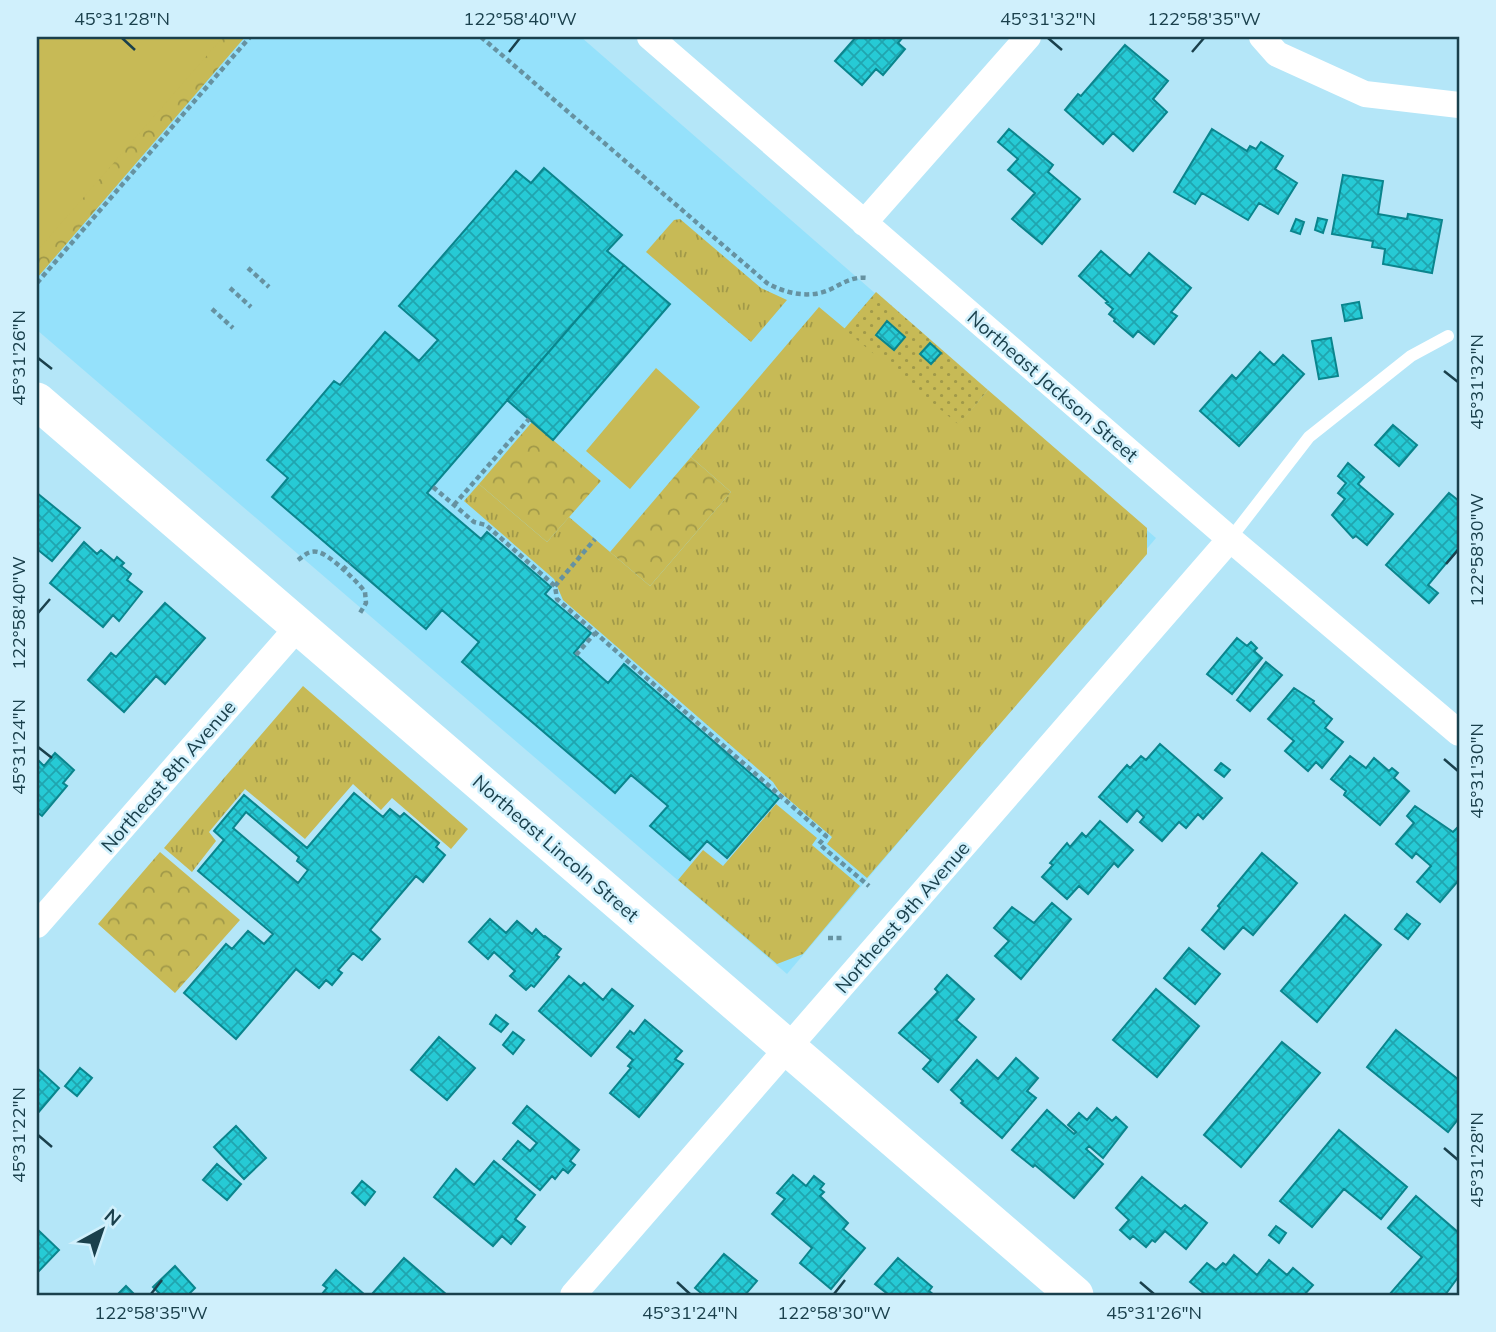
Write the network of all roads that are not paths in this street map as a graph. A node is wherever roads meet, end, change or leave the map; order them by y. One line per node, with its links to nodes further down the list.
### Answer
1 (650, 37): 5 (street, Northeast Jackson Street)
2 (1028, 37): 5 (street)
3 (1262, 37): 4 (street)
4 (1459, 105)
5 (864, 223): 8 (street, Northeast Jackson Street)
6 (1448, 336): 8 (lane)
7 (45, 413): 9 (street, Northeast Lincoln Street)
8 (1230, 539): 10 (street, Northeast Jackson Street); 12 (street, Northeast 9th Avenue)
9 (298, 627): 11 (street, Northeast 8th Avenue); 12 (street, Northeast Lincoln Street)
10 (1459, 733)
11 (37, 925)
12 (789, 1047): 13 (street, Northeast 9th Avenue); 14 (street, Northeast Lincoln Street)
13 (573, 1295)
14 (1075, 1295)

